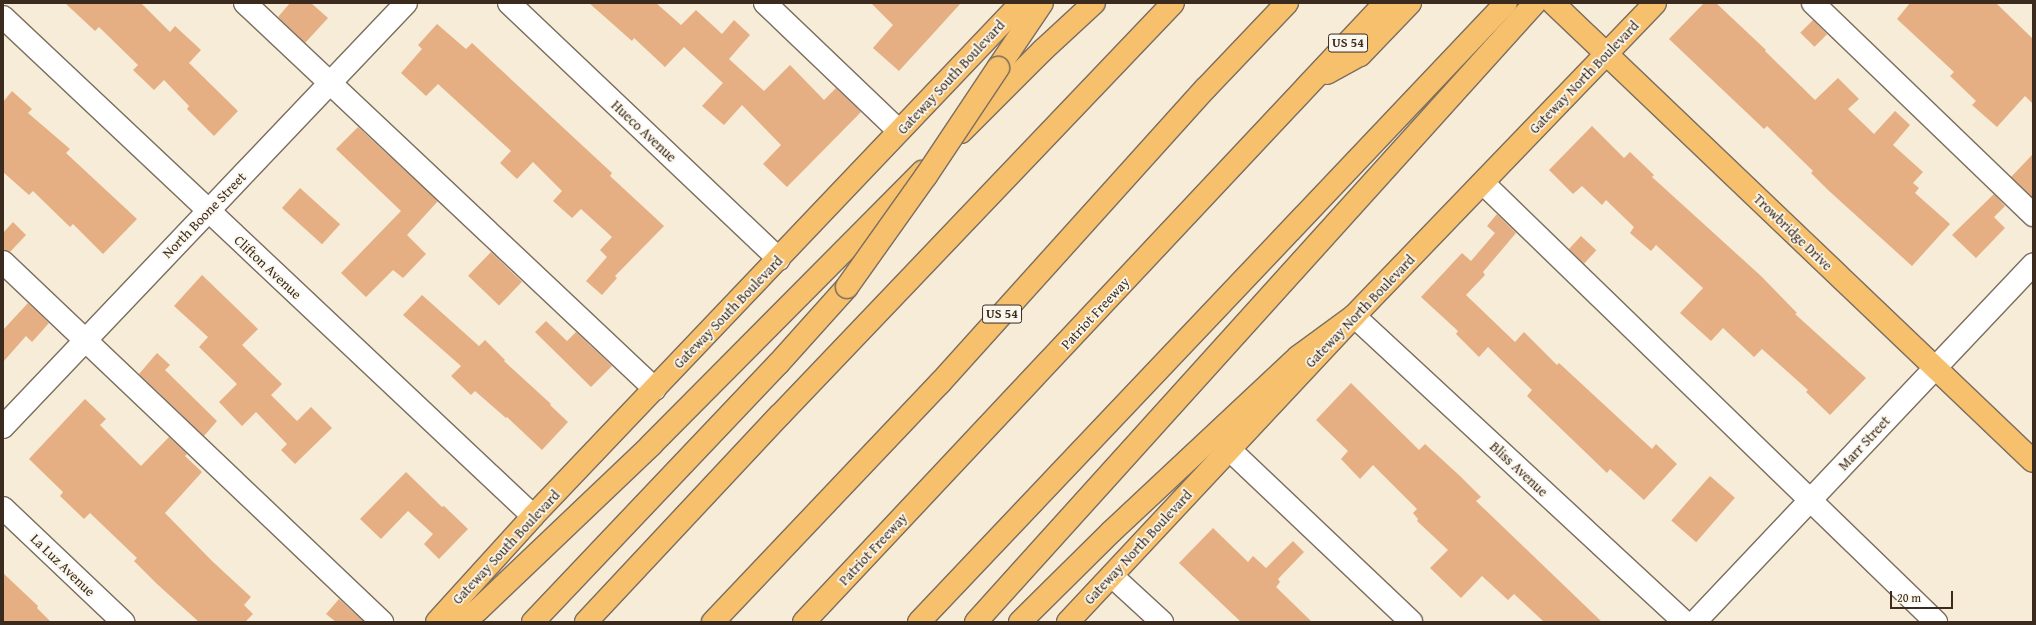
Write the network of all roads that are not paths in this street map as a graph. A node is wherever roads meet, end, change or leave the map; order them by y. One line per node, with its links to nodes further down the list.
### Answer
1 (245, 3): 20 (street)
2 (406, 3): 20 (street, North Boone Street)
3 (509, 3): 25 (street, Hueco Avenue)
4 (765, 3): 21 (street)
5 (1020, 3): 21 (main road, Gateway South Boulevard)
6 (1042, 3): 43 (main road, bridge)
7 (1094, 3): 42 (main road)
8 (1173, 3): 44 (main road)
9 (1287, 3): 45 (main road, US 54)
10 (1385, 3): 19 (main road, Patriot Freeway / US 54)
11 (1410, 3): 19 (main road)
12 (1506, 3): 47 (main road)
13 (1535, 3): 48 (main road)
14 (1553, 3): 18 (main road, Trowbridge Drive)
15 (1655, 3): 18 (main road, Gateway North Boulevard)
16 (1813, 3): 24 (street)
17 (3, 17): 23 (street, Clifton Avenue)
18 (1605, 53): 22 (main road, Gateway North Boulevard); 30 (main road, Trowbridge Drive)
19 (1310, 82): 46 (main road, Patriot Freeway / US 54)
20 (330, 84): 23 (street, North Boone Street); 31 (street)
21 (899, 131): 25 (main road, Gateway South Boulevard)
22 (1483, 183): 28 (main road, Gateway North Boulevard); 35 (street)
23 (207, 211): 29 (street, North Boone Street); 37 (street, Clifton Avenue)
24 (2033, 214)
25 (779, 258): 31 (main road, Gateway South Boulevard)
26 (3, 262): 29 (street)
27 (2033, 264): 30 (street, Marr Street)
28 (1354, 316): 33 (main road, Gateway North Boulevard); 49 (main road); 53 (street, Bliss Avenue)
29 (84, 340): 32 (street, North Boone Street); 40 (street)
30 (1934, 368): 34 (main road, Trowbridge Drive); 35 (street, Marr Street)
31 (655, 389): 37 (main road, Gateway South Boulevard)
32 (3, 427)
33 (1229, 449): 38 (main road, Gateway North Boulevard); 52 (street)
34 (2033, 461)
35 (1810, 500): 54 (street, Marr Street); 55 (street)
36 (3, 508): 39 (street, La Luz Avenue)
37 (533, 516): 41 (main road, Gateway South Boulevard)
38 (1112, 576): 50 (main road, Gateway North Boulevard); 51 (street)
39 (123, 622)
40 (382, 622)
41 (437, 622)
42 (464, 622)
43 (532, 622)
44 (586, 622)
45 (712, 622)
46 (804, 622)
47 (919, 622)
48 (976, 622)
49 (1020, 622)
50 (1068, 622)
51 (1162, 622)
52 (1411, 622)
53 (1684, 622)
54 (1695, 622)
55 (1936, 622)

